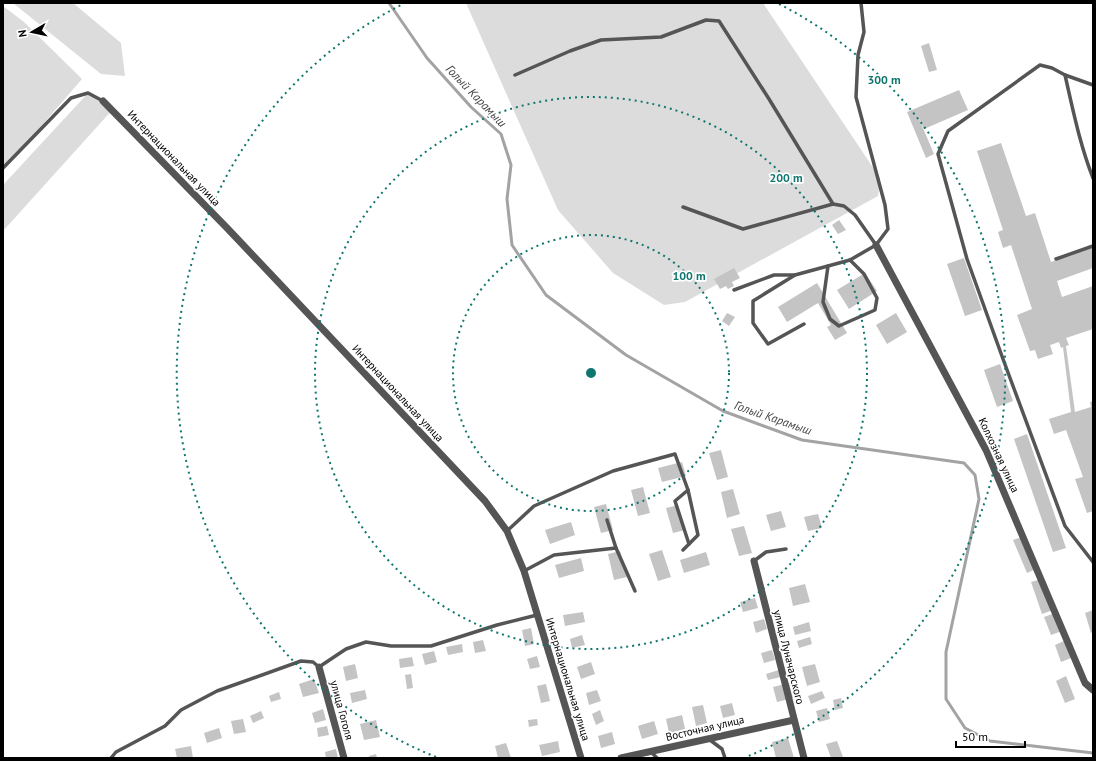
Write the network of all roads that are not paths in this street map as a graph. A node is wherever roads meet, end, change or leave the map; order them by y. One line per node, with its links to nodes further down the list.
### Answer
1 (861, 3): 10 (lane)
2 (515, 75): 8 (lane)
3 (1065, 75): 4 (lane); 7 (lane); 26 (lane)
4 (1093, 85)
5 (103, 101): 6 (lane); 20 (street, Интернациональная улица)
6 (3, 168)
7 (1093, 178)
8 (833, 204): 9 (lane); 10 (lane)
9 (684, 208)
10 (876, 245): 13 (lane); 31 (street, Колхозная улица)
11 (1093, 246): 12 (lane)
12 (1056, 259)
13 (850, 260): 14 (lane); 14 (lane)
14 (828, 266): 15 (lane)
15 (795, 275): 16 (lane); 17 (lane)
16 (734, 290)
17 (804, 324)
18 (688, 490): 20 (lane); 21 (lane); 21 (lane)
19 (607, 520): 22 (lane)
20 (507, 531): 27 (street, Интернациональная улица)
21 (689, 544): 24 (lane)
22 (616, 548): 27 (lane); 28 (lane)
23 (786, 549): 25 (lane)
24 (683, 550)
25 (754, 561): 32 (street, улица Луначарского)
26 (1093, 562)
27 (524, 571): 29 (street, Интернациональная улица)
28 (635, 591)
29 (537, 615): 30 (lane); 37 (street, Интернациональная улица)
30 (320, 667): 35 (lane); 36 (street, улица Гоголя)
31 (1093, 690)
32 (794, 720): 33 (street, Восточная улица); 41 (street, улица Луначарского)
33 (708, 738): 34 (street, Восточная улица); 40 (lane)
34 (650, 751): 38 (street, Восточная улица); 39 (lane)
35 (112, 758)
36 (344, 758)
37 (580, 758)
38 (621, 758)
39 (657, 758)
40 (725, 758)
41 (804, 758)

